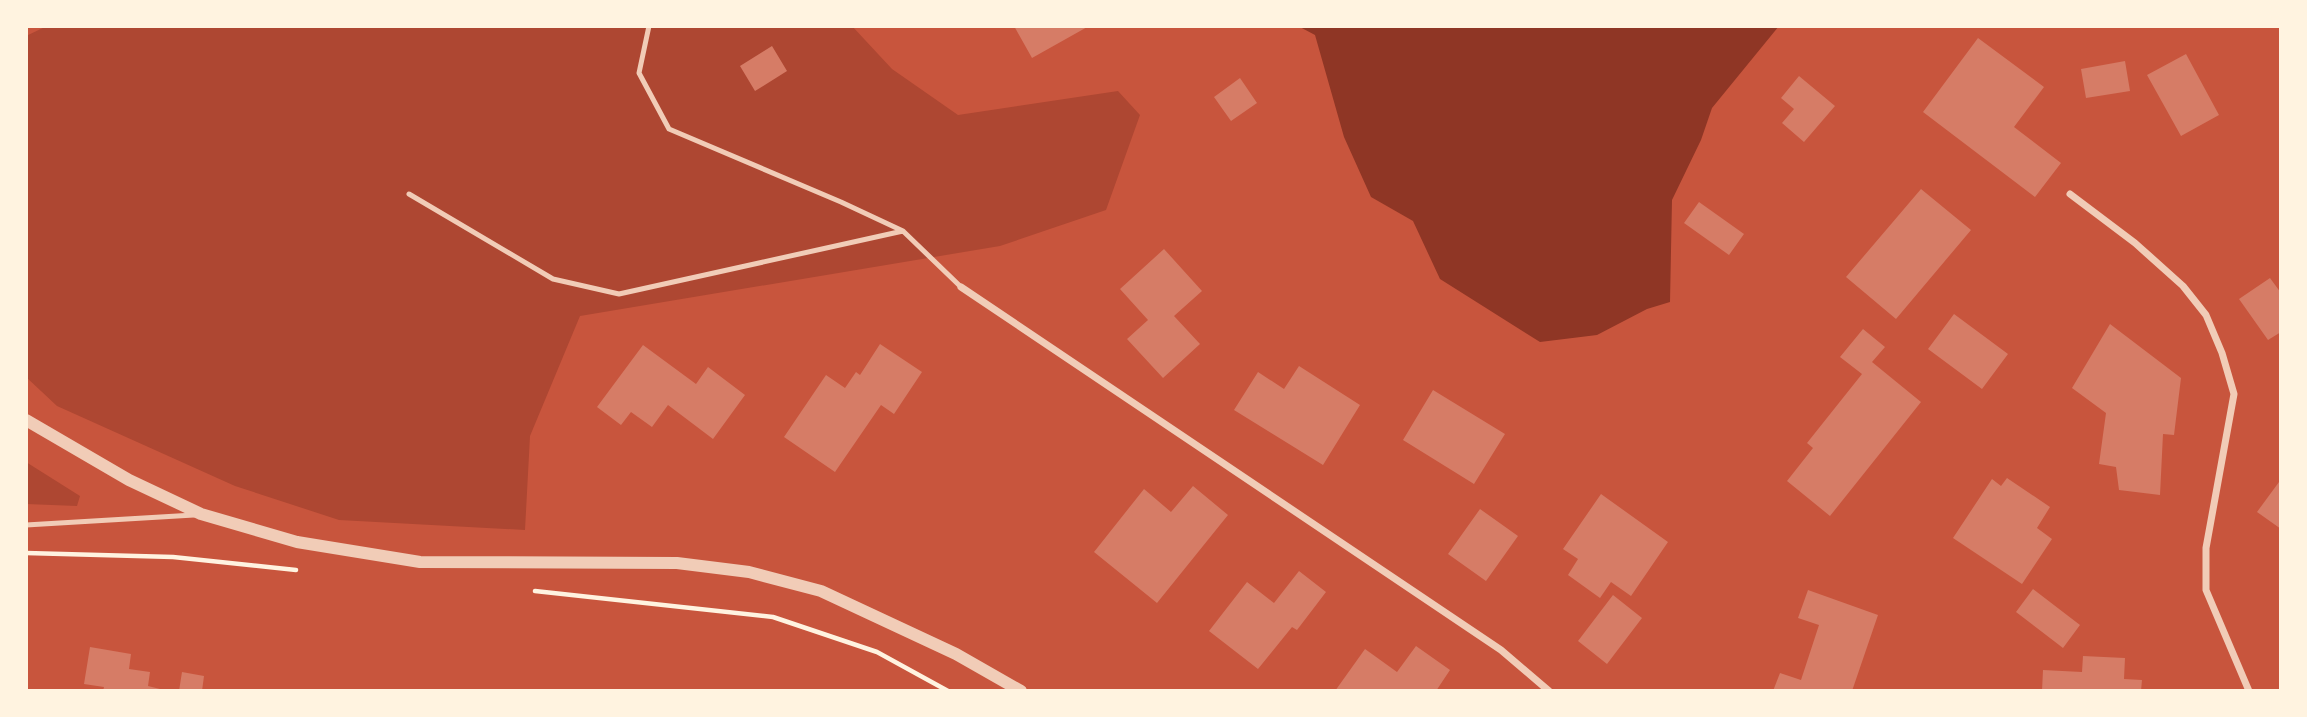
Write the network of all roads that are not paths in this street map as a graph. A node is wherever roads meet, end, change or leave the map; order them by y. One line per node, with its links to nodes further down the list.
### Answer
1 (649, 26): 4 (lane)
2 (409, 194): 4 (lane)
3 (2070, 194): 11 (street)
4 (902, 231): 5 (lane)
5 (961, 287): 10 (street)
6 (26, 420): 7 (street)
7 (201, 514): 8 (lane); 9 (street)
8 (26, 525)
9 (1021, 691)
10 (1549, 691)
11 (2249, 691)

